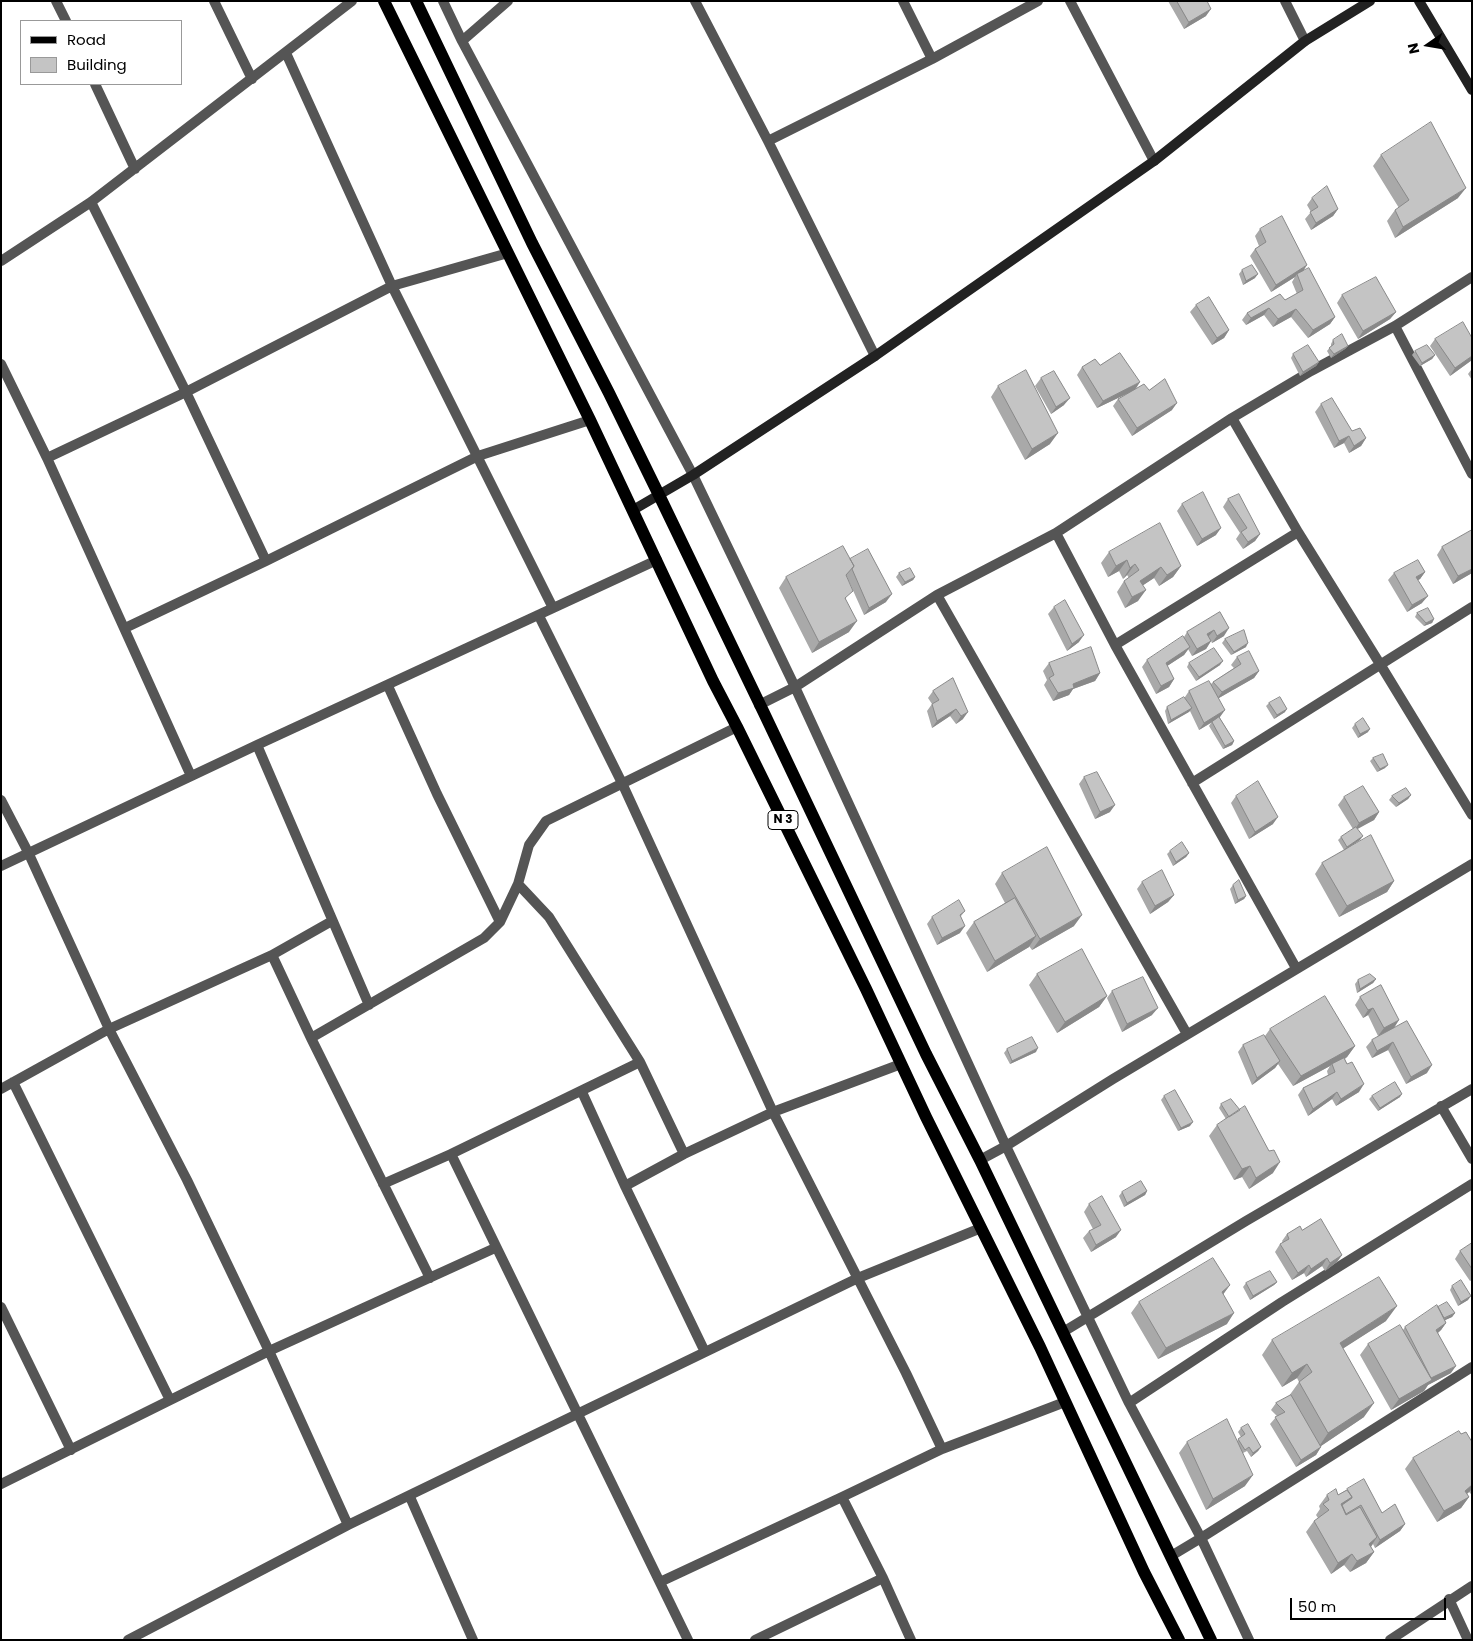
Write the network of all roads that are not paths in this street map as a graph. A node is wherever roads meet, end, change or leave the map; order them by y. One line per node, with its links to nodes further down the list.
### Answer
1 (56, 1): 15 (street)
2 (214, 1): 20 (street)
3 (352, 1): 18 (street)
4 (384, 1): 27 (main road, N 3)
5 (416, 1): 41 (main road, N 3)
6 (442, 1): 17 (street)
7 (508, 1): 17 (street)
8 (695, 1): 23 (street)
9 (903, 1): 19 (street)
10 (1038, 1): 19 (street)
11 (1070, 1): 24 (street)
12 (1285, 1): 16 (street)
13 (1370, 1): 16 (street)
14 (1419, 1): 22 (street)
15 (66, 20)
16 (1305, 40): 24 (street)
17 (462, 41): 40 (street)
18 (286, 53): 20 (street); 30 (street)
19 (932, 59): 23 (street)
20 (252, 79): 25 (street)
21 (95, 85): 25 (street)
22 (1472, 90)
23 (768, 141): 32 (street)
24 (1154, 161): 32 (street)
25 (134, 169): 26 (street)
26 (91, 202): 28 (street); 34 (street)
27 (508, 253): 30 (street); 36 (main road, N 3)
28 (1, 261)
29 (1472, 277): 31 (street)
30 (392, 286): 34 (street); 37 (street)
31 (1394, 326): 35 (street); 39 (street)
32 (875, 356): 40 (street)
33 (1, 364): 38 (street)
34 (186, 392): 38 (street); 46 (street)
35 (1232, 418): 43 (street); 44 (street)
36 (590, 420): 37 (street); 42 (main road, N 3)
37 (478, 456): 46 (street); 49 (street)
38 (47, 458): 51 (street)
39 (1472, 474)
40 (693, 475): 41 (street); 55 (street)
41 (659, 496): 42 (street); 56 (main road, N 3)
42 (633, 510): 45 (main road, N 3)
43 (1298, 532): 52 (street); 53 (street)
44 (1056, 533): 47 (street); 52 (street)
45 (657, 560): 49 (street); 57 (main road, N 3)
46 (266, 561): 51 (street)
47 (937, 595): 55 (street); 74 (street)
48 (1472, 607): 53 (street)
49 (553, 608): 50 (street)
50 (539, 616): 54 (street); 61 (street)
51 (125, 628): 59 (street)
52 (1115, 645): 60 (street)
53 (1380, 664): 60 (street); 63 (street)
54 (388, 686): 58 (street); 69 (street)
55 (795, 687): 56 (street); 84 (street)
56 (759, 705): 88 (main road, N 3)
57 (738, 727): 61 (street); 77 (main road, N 3)
58 (257, 745): 59 (street); 68 (street)
59 (191, 776): 64 (street)
60 (1192, 783): 71 (street)
61 (622, 784): 67 (street); 83 (street)
62 (1, 800): 64 (street)
63 (1472, 814)
64 (28, 852): 66 (street); 73 (street)
65 (1472, 864): 71 (street)
66 (1, 866)
67 (518, 884): 69 (street); 76 (street)
68 (332, 921): 70 (street); 72 (street)
69 (500, 922): 72 (street)
70 (272, 955): 73 (street); 75 (street)
71 (1296, 968): 74 (street)
72 (369, 1005): 75 (street)
73 (109, 1029): 78 (street); 99 (street)
74 (1187, 1034): 84 (street)
75 (312, 1038): 89 (street)
76 (640, 1062): 81 (street); 86 (street)
77 (901, 1064): 83 (street); 92 (main road, N 3)
78 (13, 1082): 79 (street); 102 (street)
79 (1, 1089)
80 (1472, 1089): 82 (street)
81 (582, 1092): 85 (street); 91 (street)
82 (1441, 1106): 87 (street); 97 (street)
83 (773, 1112): 86 (street); 95 (street)
84 (1006, 1146): 88 (street); 97 (street)
85 (451, 1154): 89 (street); 93 (street)
86 (684, 1154): 91 (street)
87 (1472, 1159)
88 (980, 1160): 98 (main road, N 3)
89 (383, 1184): 94 (street)
90 (1472, 1184): 104 (street)
91 (625, 1186): 100 (street)
92 (981, 1228): 95 (street); 103 (main road, N 3)
93 (495, 1248): 94 (street); 105 (street)
94 (430, 1278): 99 (street)
95 (858, 1278): 100 (street); 106 (street)
96 (1, 1306): 107 (street)
97 (1089, 1318): 98 (street); 104 (street)
98 (1063, 1332): 113 (main road, N 3)
99 (269, 1351): 102 (street); 111 (street)
100 (706, 1352): 105 (street)
101 (1472, 1367): 112 (street)
102 (170, 1400): 107 (street)
103 (1065, 1402): 106 (street); 123 (main road, N 3)
104 (1129, 1403): 112 (street)
105 (577, 1415): 109 (street); 115 (street)
106 (942, 1449): 110 (street)
107 (71, 1450): 108 (street)
108 (1, 1484)
109 (410, 1497): 111 (street); 119 (street)
110 (842, 1498): 114 (street); 115 (street)
111 (348, 1526): 118 (street)
112 (1201, 1538): 113 (street); 125 (street)
113 (1171, 1556): 124 (main road, N 3)
114 (883, 1578): 121 (street); 122 (street)
115 (660, 1582): 120 (street)
116 (1472, 1586): 117 (street)
117 (1449, 1599): 126 (street); 127 (street)
118 (128, 1640)
119 (473, 1640)
120 (688, 1640)
121 (755, 1640)
122 (911, 1640)
123 (1179, 1640)
124 (1211, 1640)
125 (1249, 1640)
126 (1390, 1640)
127 (1468, 1640)

